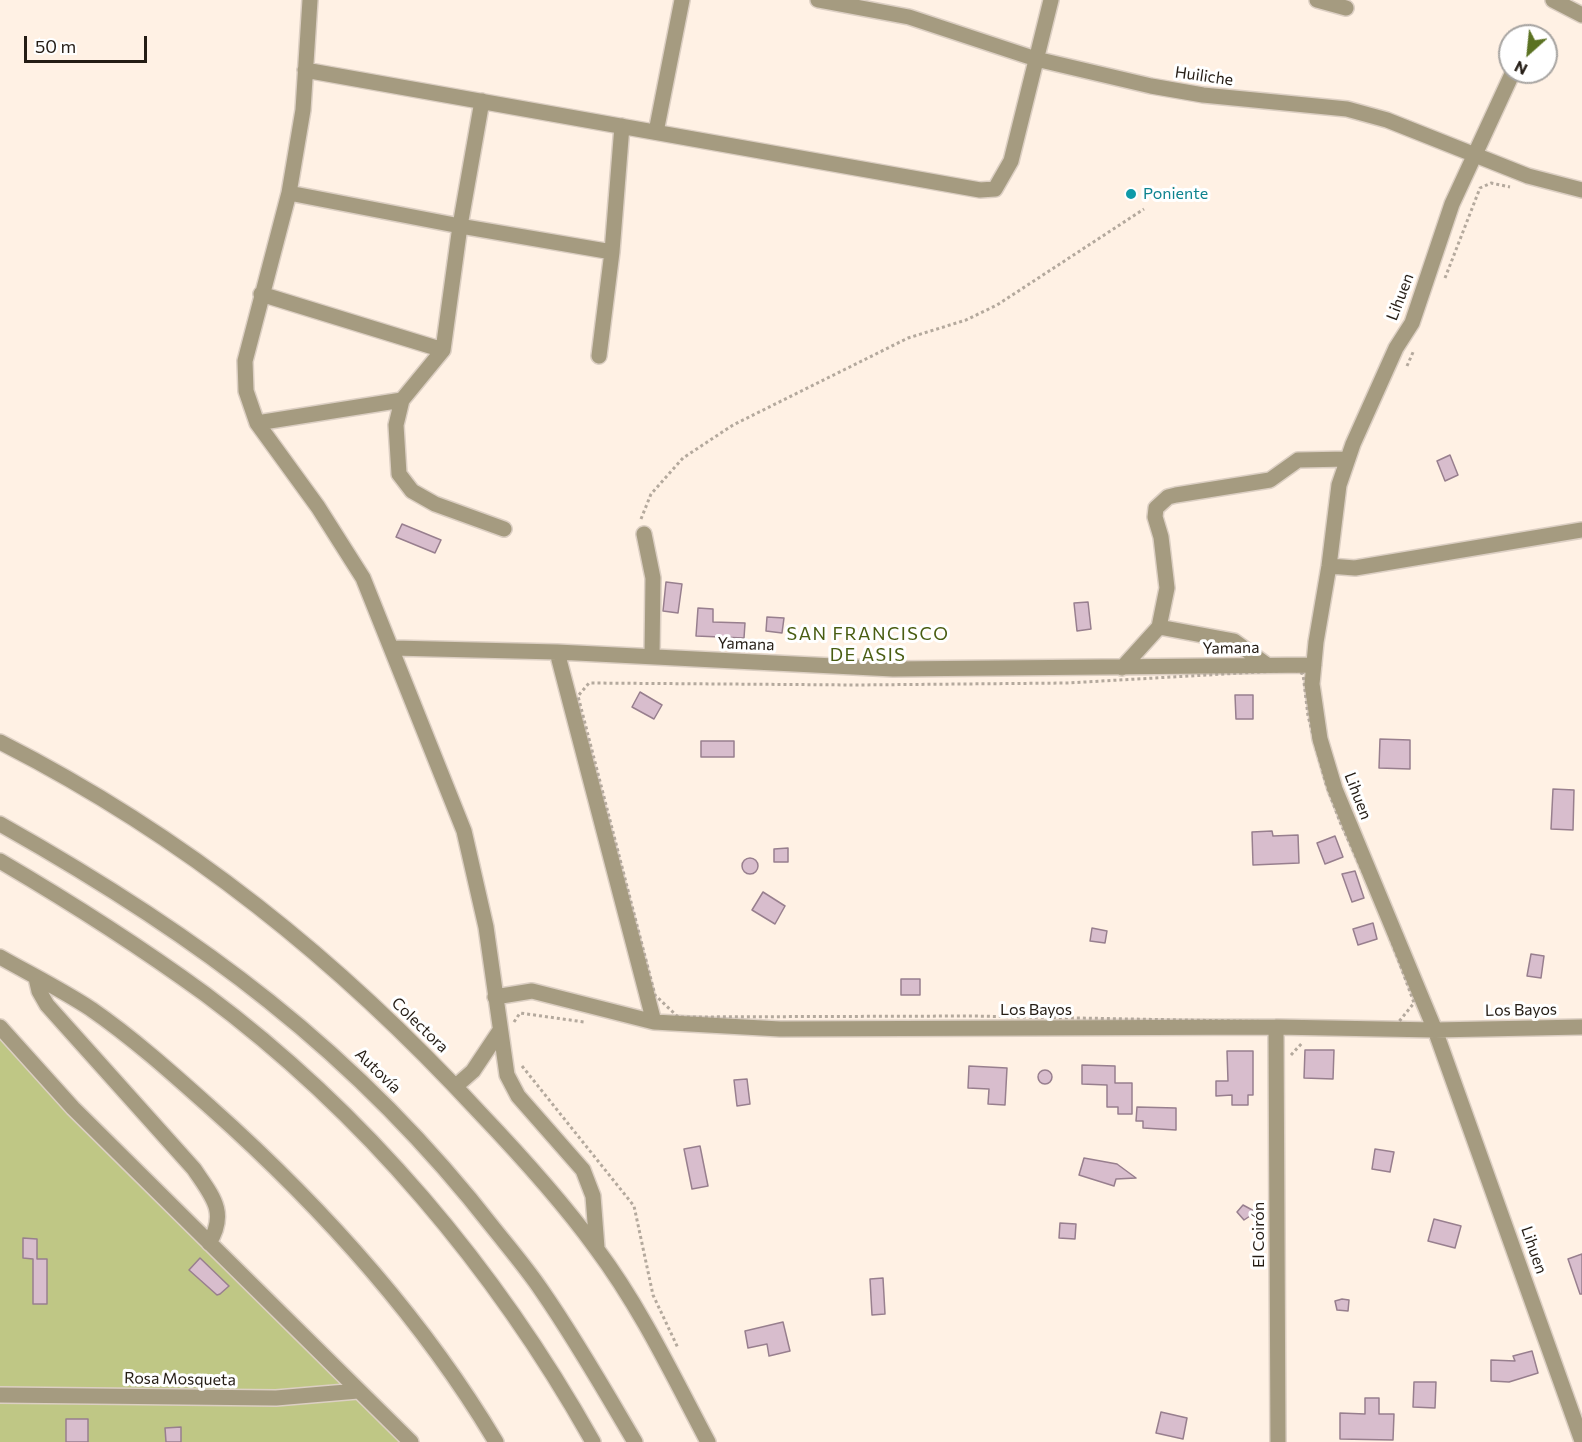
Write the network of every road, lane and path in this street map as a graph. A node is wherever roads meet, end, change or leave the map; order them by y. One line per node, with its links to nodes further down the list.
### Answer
1 (310, 0): 10 (street)
2 (682, 0): 14 (street)
3 (818, 0): 9 (street, Huiliche)
4 (1051, 0): 9 (street)
5 (1317, 0): 7 (street)
6 (1553, 0): 8 (street)
7 (1346, 8)
8 (1582, 15)
9 (1036, 59): 14 (street); 15 (street, Huiliche)
10 (305, 70): 12 (street); 18 (street)
11 (1508, 84): 15 (street, Lihuen)
12 (482, 101): 13 (street); 20 (street)
13 (622, 126): 14 (street); 21 (street)
14 (656, 132)
15 (1476, 154): 17 (street, Huiliche); 30 (street, Lihuen)
16 (1512, 188): 22 (path)
17 (1582, 190)
18 (289, 193): 20 (street); 23 (street)
19 (1144, 209): 33 (path)
20 (460, 226): 21 (street); 25 (street)
21 (612, 252): 26 (street)
22 (1444, 281)
23 (261, 294): 25 (street); 29 (street)
24 (1417, 345): 27 (path)
25 (443, 350): 28 (street)
26 (599, 356)
27 (1402, 376)
28 (402, 400): 29 (street); 31 (street)
29 (257, 423): 36 (street)
30 (1348, 459): 34 (street, Lihuen); 35 (street)
31 (504, 529)
32 (1582, 531): 34 (street)
33 (645, 534): 38 (street)
34 (1329, 566): 40 (street, Lihuen)
35 (1159, 627): 39 (street); 41 (street)
36 (393, 648): 37 (street, Yamana); 47 (street)
37 (557, 652): 38 (street, Yamana); 49 (street)
38 (651, 656): 41 (street, Yamana)
39 (1267, 665): 40 (street, Yamana); 41 (street, Yamana)
40 (1314, 665): 55 (street, Lihuen)
41 (1122, 668)
42 (0, 742): 60 (street, Colectora)
43 (0, 824): 70 (street, Autovía)
44 (0, 861): 69 (street)
45 (0, 957): 46 (street)
46 (36, 978): 61 (street); 68 (street)
47 (495, 996): 49 (street, Los Bayos); 56 (street)
48 (586, 1022): 50 (path)
49 (654, 1022): 53 (street, Los Bayos)
50 (513, 1023)
51 (1397, 1024): 51 (path)
52 (0, 1027): 61 (street)
53 (1276, 1027): 55 (street, Los Bayos); 72 (street, El Coirón)
54 (1582, 1027): 55 (street, Los Bayos)
55 (1435, 1030): 66 (street, Lihuen)
56 (499, 1032): 60 (street); 62 (street)
57 (1303, 1042): 58 (path)
58 (1309, 1042)
59 (519, 1055): 63 (path)
60 (456, 1086): 62 (street, Colectora)
61 (209, 1243): 64 (street)
62 (597, 1248): 71 (street, Colectora)
63 (683, 1358)
64 (358, 1391): 65 (street, Rosa Mosqueta); 67 (street)
65 (0, 1395)
66 (1582, 1441)
67 (411, 1442)
68 (496, 1442)
69 (593, 1442)
70 (635, 1442)
71 (708, 1442)
72 (1278, 1442)

